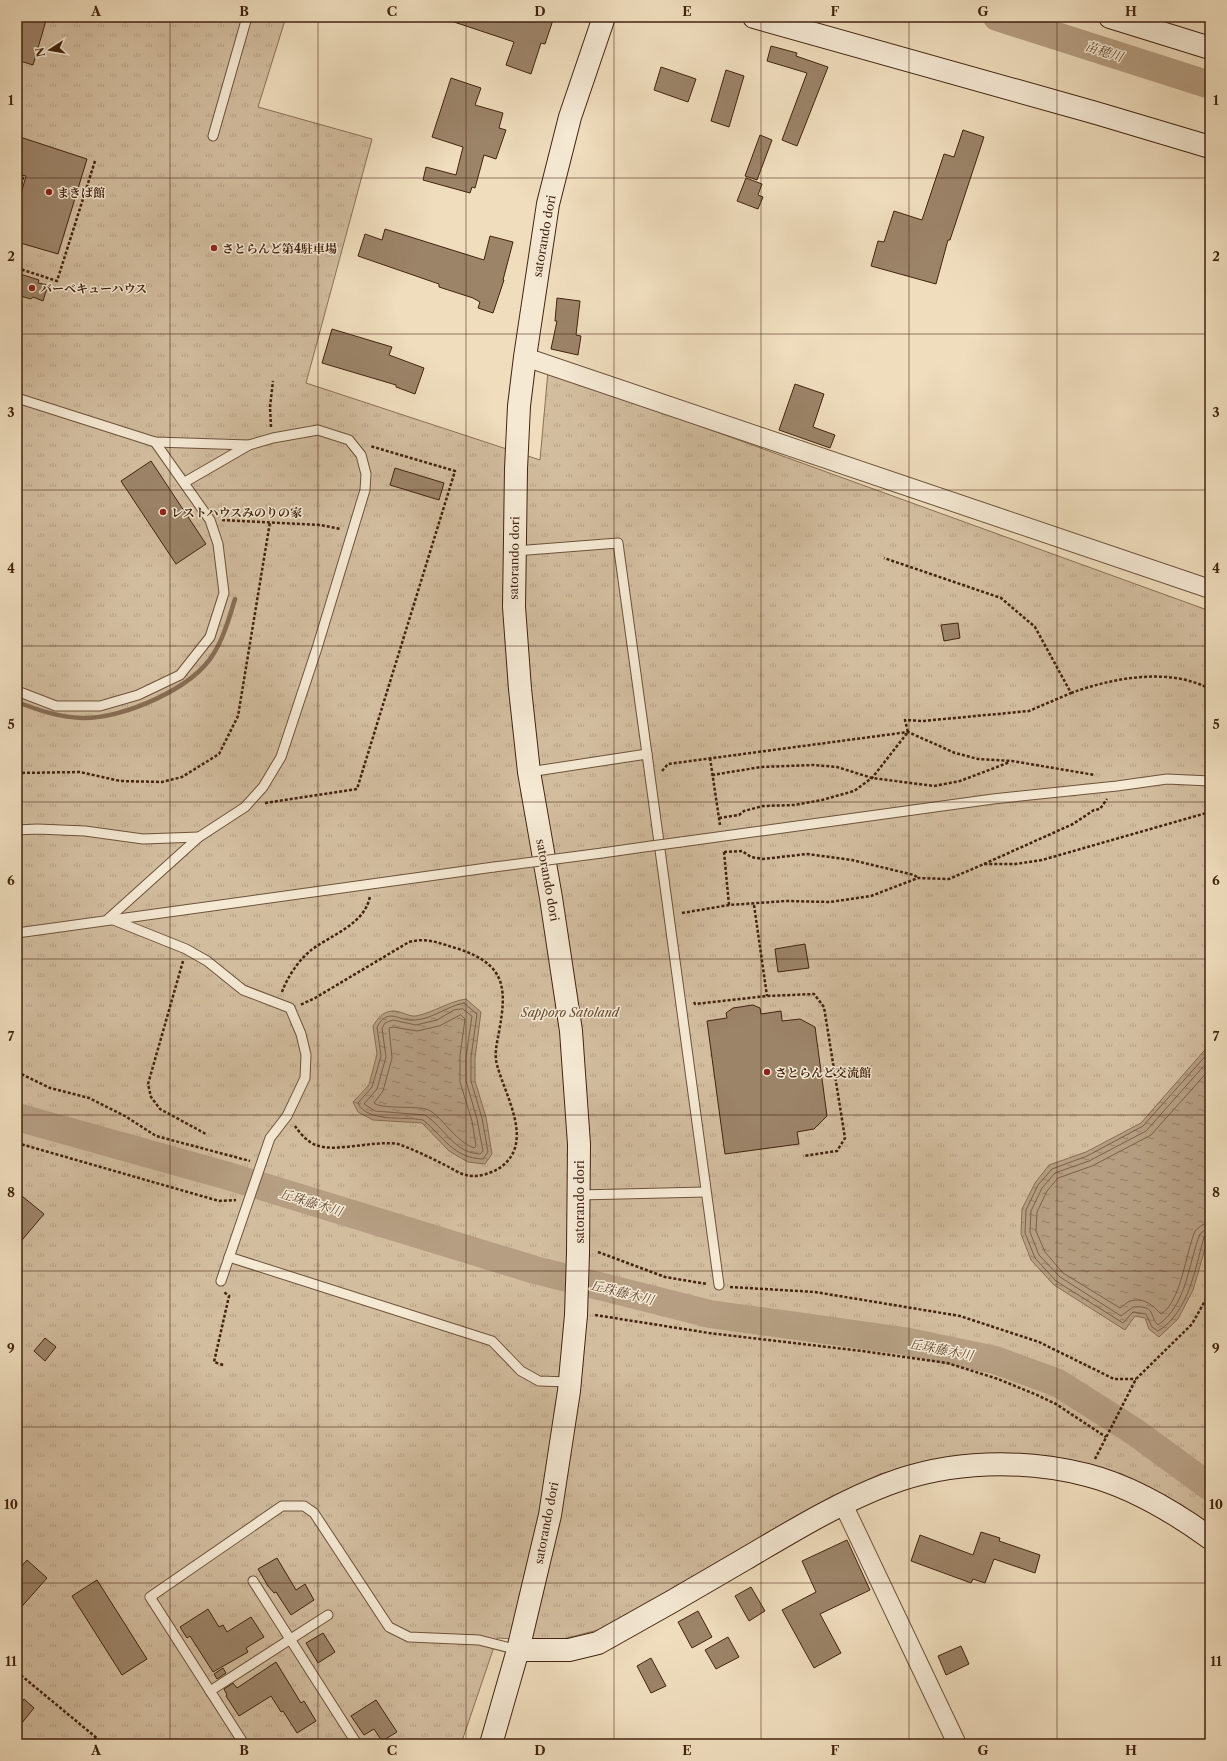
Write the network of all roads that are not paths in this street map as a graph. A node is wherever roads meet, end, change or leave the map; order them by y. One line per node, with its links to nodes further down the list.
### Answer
1 (247, 17): 6 (lane)
2 (604, 17): 8 (street, satorando dori)
3 (754, 17): 7 (street)
4 (1110, 17): 5 (street)
5 (1210, 48)
6 (213, 136)
7 (1210, 148)
8 (525, 357): 13 (street, satorando dori); 14 (street)
9 (17, 398): 10 (lane)
10 (155, 442): 11 (lane); 12 (lane)
11 (249, 445): 12 (lane); 20 (lane)
12 (185, 482): 15 (lane)
13 (514, 551): 16 (lane); 17 (street, satorando dori)
14 (1210, 589)
15 (17, 691)
16 (647, 754): 17 (lane); 23 (lane)
17 (529, 772): 24 (street, satorando dori)
18 (1210, 780): 21 (lane, bridge)
19 (17, 830): 20 (lane)
20 (199, 837): 21 (lane)
21 (110, 919): 22 (lane); 25 (lane)
22 (17, 933)
23 (706, 1192): 24 (lane); 27 (lane)
24 (579, 1196): 28 (street, satorando dori)
25 (228, 1257): 26 (lane); 28 (lane)
26 (221, 1281)
27 (719, 1285)
28 (569, 1382): 34 (street, satorando dori)
29 (844, 1504): 30 (street); 34 (street); 39 (street)
30 (1210, 1538)
31 (253, 1581): 33 (lane)
32 (328, 1615): 33 (lane)
33 (290, 1640): 35 (lane); 37 (lane)
34 (518, 1650): 35 (lane); 38 (street, satorando dori)
35 (210, 1691): 36 (lane)
36 (244, 1744)
37 (357, 1744)
38 (491, 1744)
39 (957, 1744)

